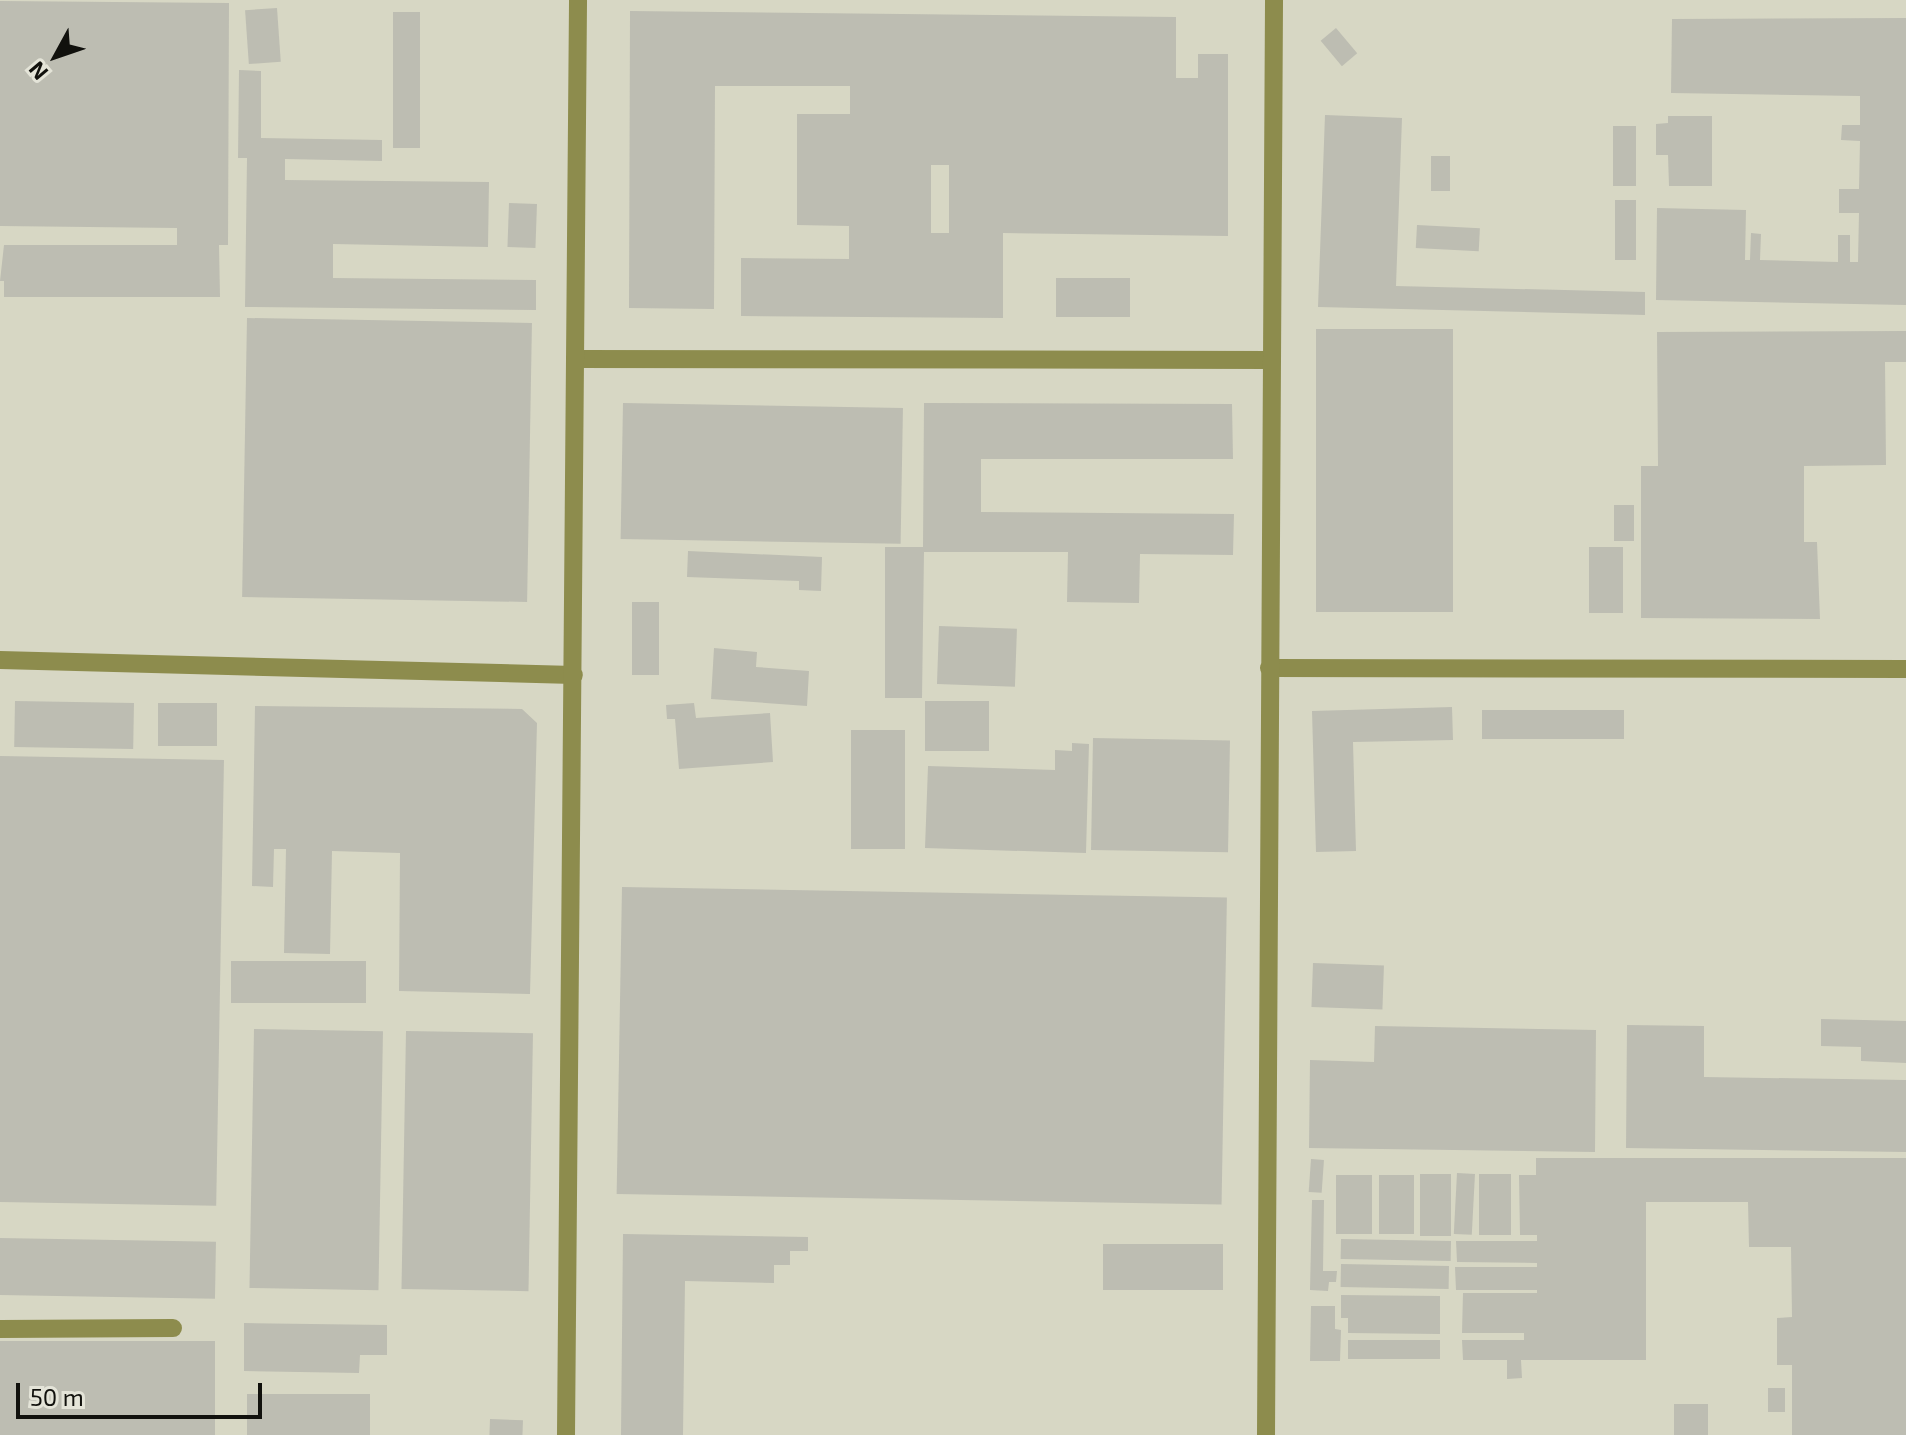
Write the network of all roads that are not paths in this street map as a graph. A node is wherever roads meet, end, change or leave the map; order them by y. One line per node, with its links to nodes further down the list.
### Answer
1 (578, 0): 3 (lane)
2 (1274, 0): 4 (lane)
3 (575, 359): 4 (lane); 8 (lane)
4 (1272, 360): 6 (lane)
5 (0, 660): 8 (lane)
6 (1269, 668): 7 (lane); 12 (lane)
7 (1906, 669)
8 (574, 675): 11 (lane)
9 (173, 1328): 10 (lane)
10 (0, 1329)
11 (566, 1435)
12 (1266, 1435)

